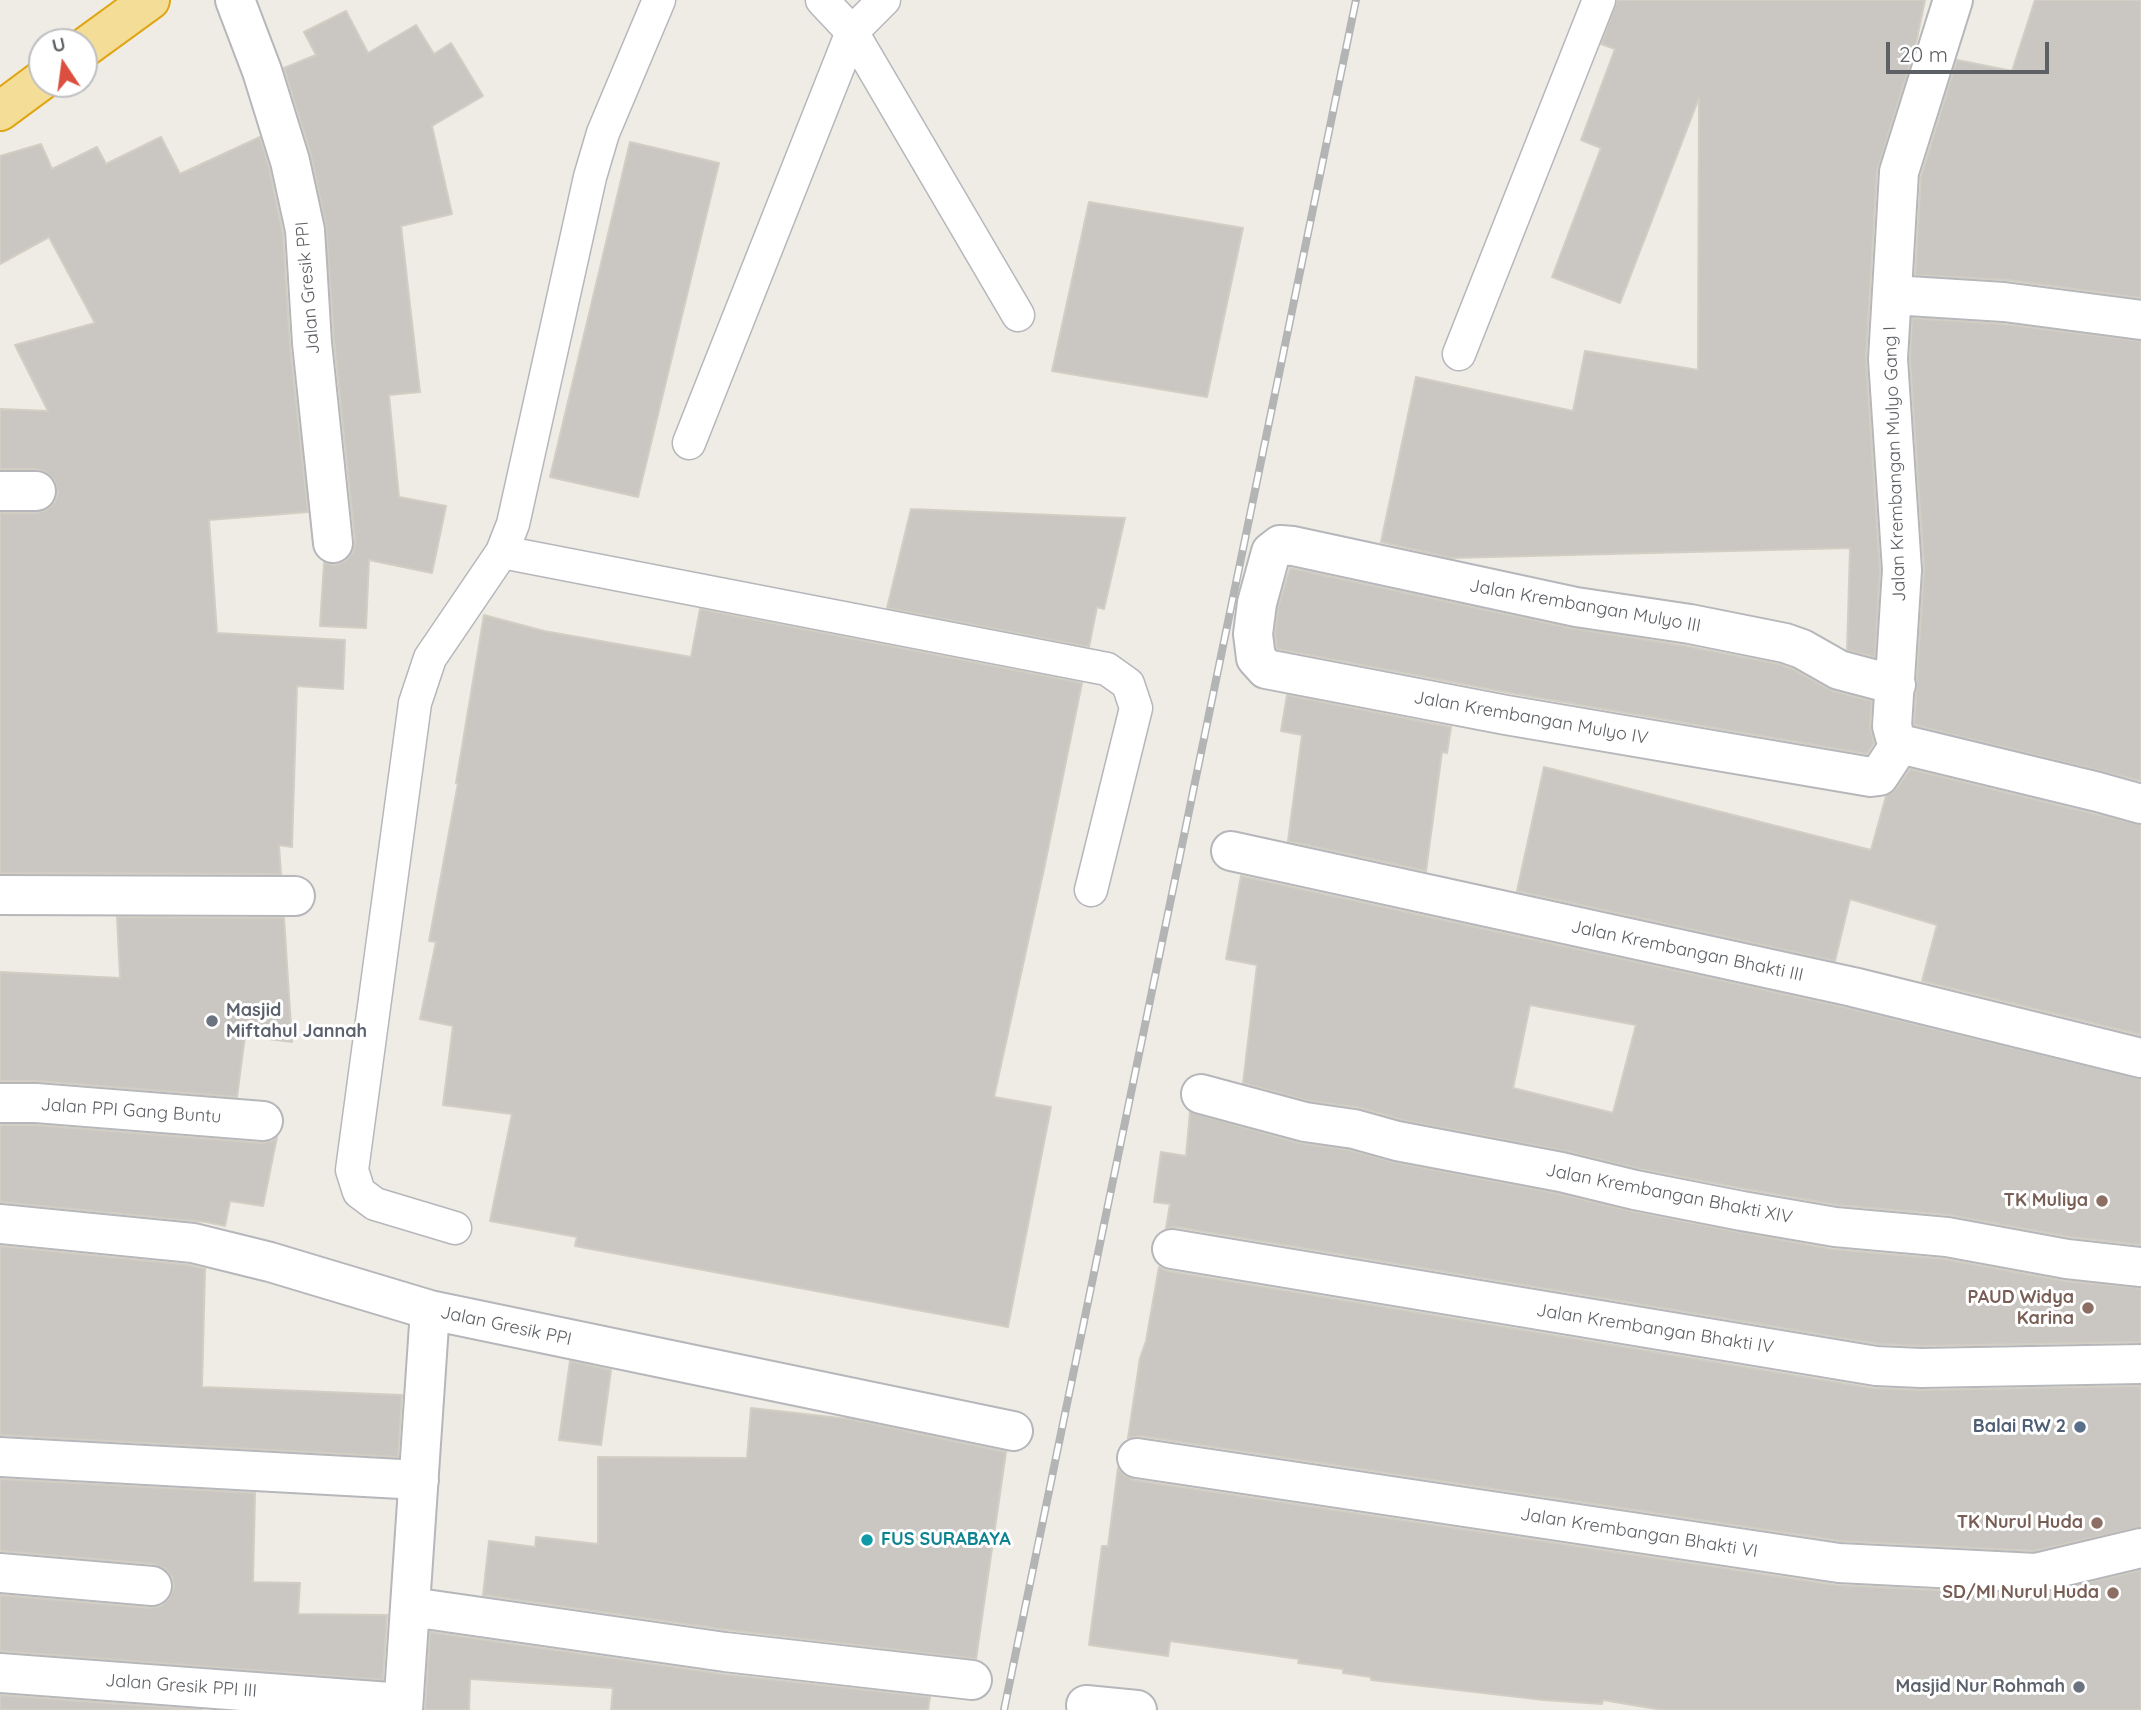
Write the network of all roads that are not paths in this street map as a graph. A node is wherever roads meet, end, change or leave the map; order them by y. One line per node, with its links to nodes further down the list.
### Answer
1 (235, 0): 17 (street, Jalan Gresik PPI)
2 (659, 0): 18 (lane)
3 (822, 0): 8 (lane)
4 (884, 0): 8 (lane)
5 (1599, 0): 15 (lane)
6 (1953, 0): 12 (street, Jalan Krembangan Mulyo Gang I)
7 (147, 1): 9 (highway)
8 (852, 32): 13 (lane); 16 (lane)
9 (98, 38)
10 (28, 90): 11 (highway)
11 (0, 111)
12 (1892, 295): 14 (street); 20 (street, Jalan Krembangan Mulyo Gang I)
13 (1018, 315)
14 (2141, 320)
15 (1459, 354)
16 (689, 443)
17 (333, 543)
18 (502, 552): 24 (lane); 32 (lane)
19 (1271, 552): 20 (street, Jalan Krembangan Mulyo III); 21 (street, Jalan Krembangan Mulyo IV)
20 (1896, 685): 21 (street, Jalan Krembangan Mulyo Gang I)
21 (1896, 735): 22 (street)
22 (2141, 804)
23 (1231, 851): 27 (street, Jalan Krembangan Bhakti III)
24 (1091, 890)
25 (0, 895): 26 (street)
26 (295, 896)
27 (2141, 1058)
28 (1201, 1094): 34 (street, Jalan Krembangan Bhakti XIV)
29 (0, 1103): 30 (street, Jalan PPI Gang Buntu)
30 (263, 1121)
31 (0, 1224): 35 (street, Jalan Gresik PPI)
32 (455, 1228)
33 (1172, 1249): 36 (street, Jalan Krembangan Bhakti IV)
34 (2141, 1267)
35 (430, 1310): 37 (street, Jalan Gresik PPI); 40 (street)
36 (2141, 1364)
37 (1013, 1431)
38 (0, 1457): 40 (street)
39 (1137, 1458): 41 (street, Jalan Krembangan Bhakti VI)
40 (419, 1480): 44 (street)
41 (2141, 1548)
42 (0, 1573): 43 (street)
43 (152, 1586)
44 (411, 1607): 46 (street); 48 (street)
45 (0, 1673): 48 (street, Jalan Gresik PPI III)
46 (972, 1680)
47 (1086, 1705): 49 (street)
48 (403, 1707)
49 (1137, 1710)

